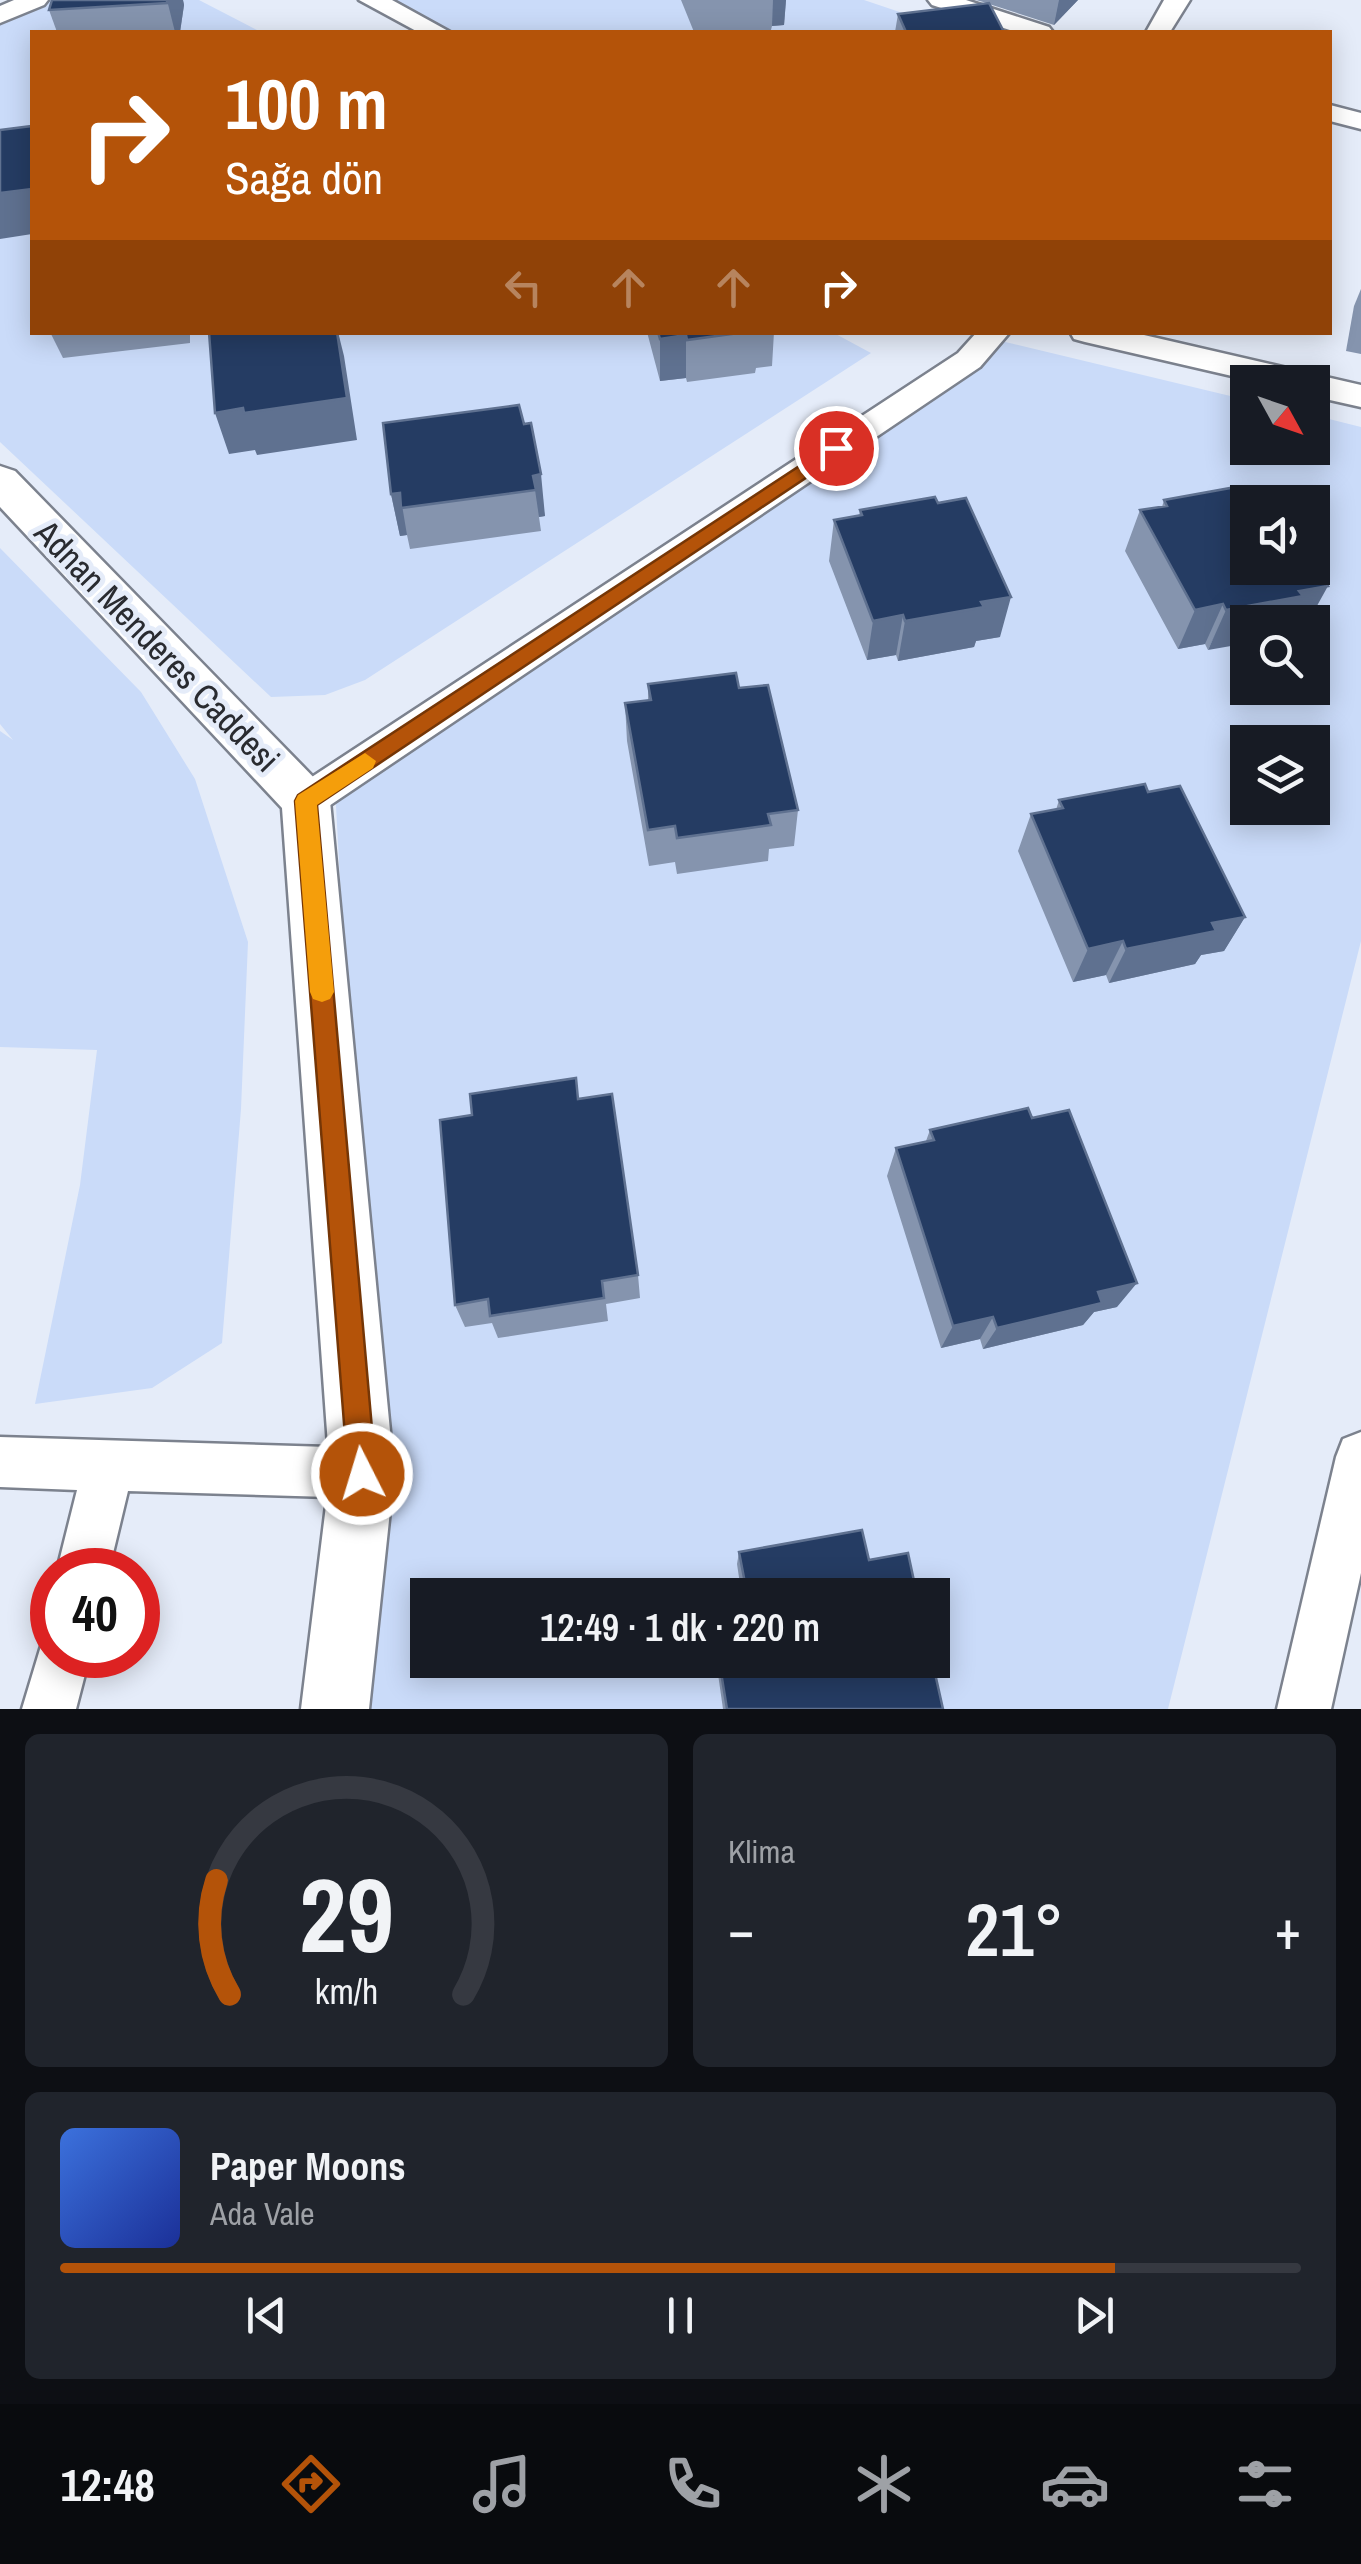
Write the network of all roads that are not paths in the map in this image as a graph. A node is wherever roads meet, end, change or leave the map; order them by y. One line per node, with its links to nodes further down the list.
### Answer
1 (35, 0): 5 (street)
2 (372, 0): 6 (street)
3 (941, 0): 7 (street)
4 (1177, 0): 8 (street)
5 (0, 14)
6 (434, 30)
7 (1034, 30)
8 (1159, 30)
9 (1332, 114): 10 (street)
10 (1361, 121)
11 (992, 335): 17 (street)
12 (1098, 335): 13 (street)
13 (1230, 366)
14 (1330, 389): 15 (street)
15 (1361, 396)
16 (0, 482): 17 (street, Adnan Menderes Caddesi)
17 (306, 801): 21 (street, Adnan Menderes Caddesi)
18 (1361, 1457): 26 (street)
19 (0, 1462): 20 (street)
20 (109, 1466): 21 (street); 22 (street)
21 (362, 1474): 25 (street, Adnan Menderes Caddesi)
22 (89, 1548)
23 (56, 1678): 24 (street)
24 (49, 1709)
25 (335, 1709)
26 (1304, 1709)

